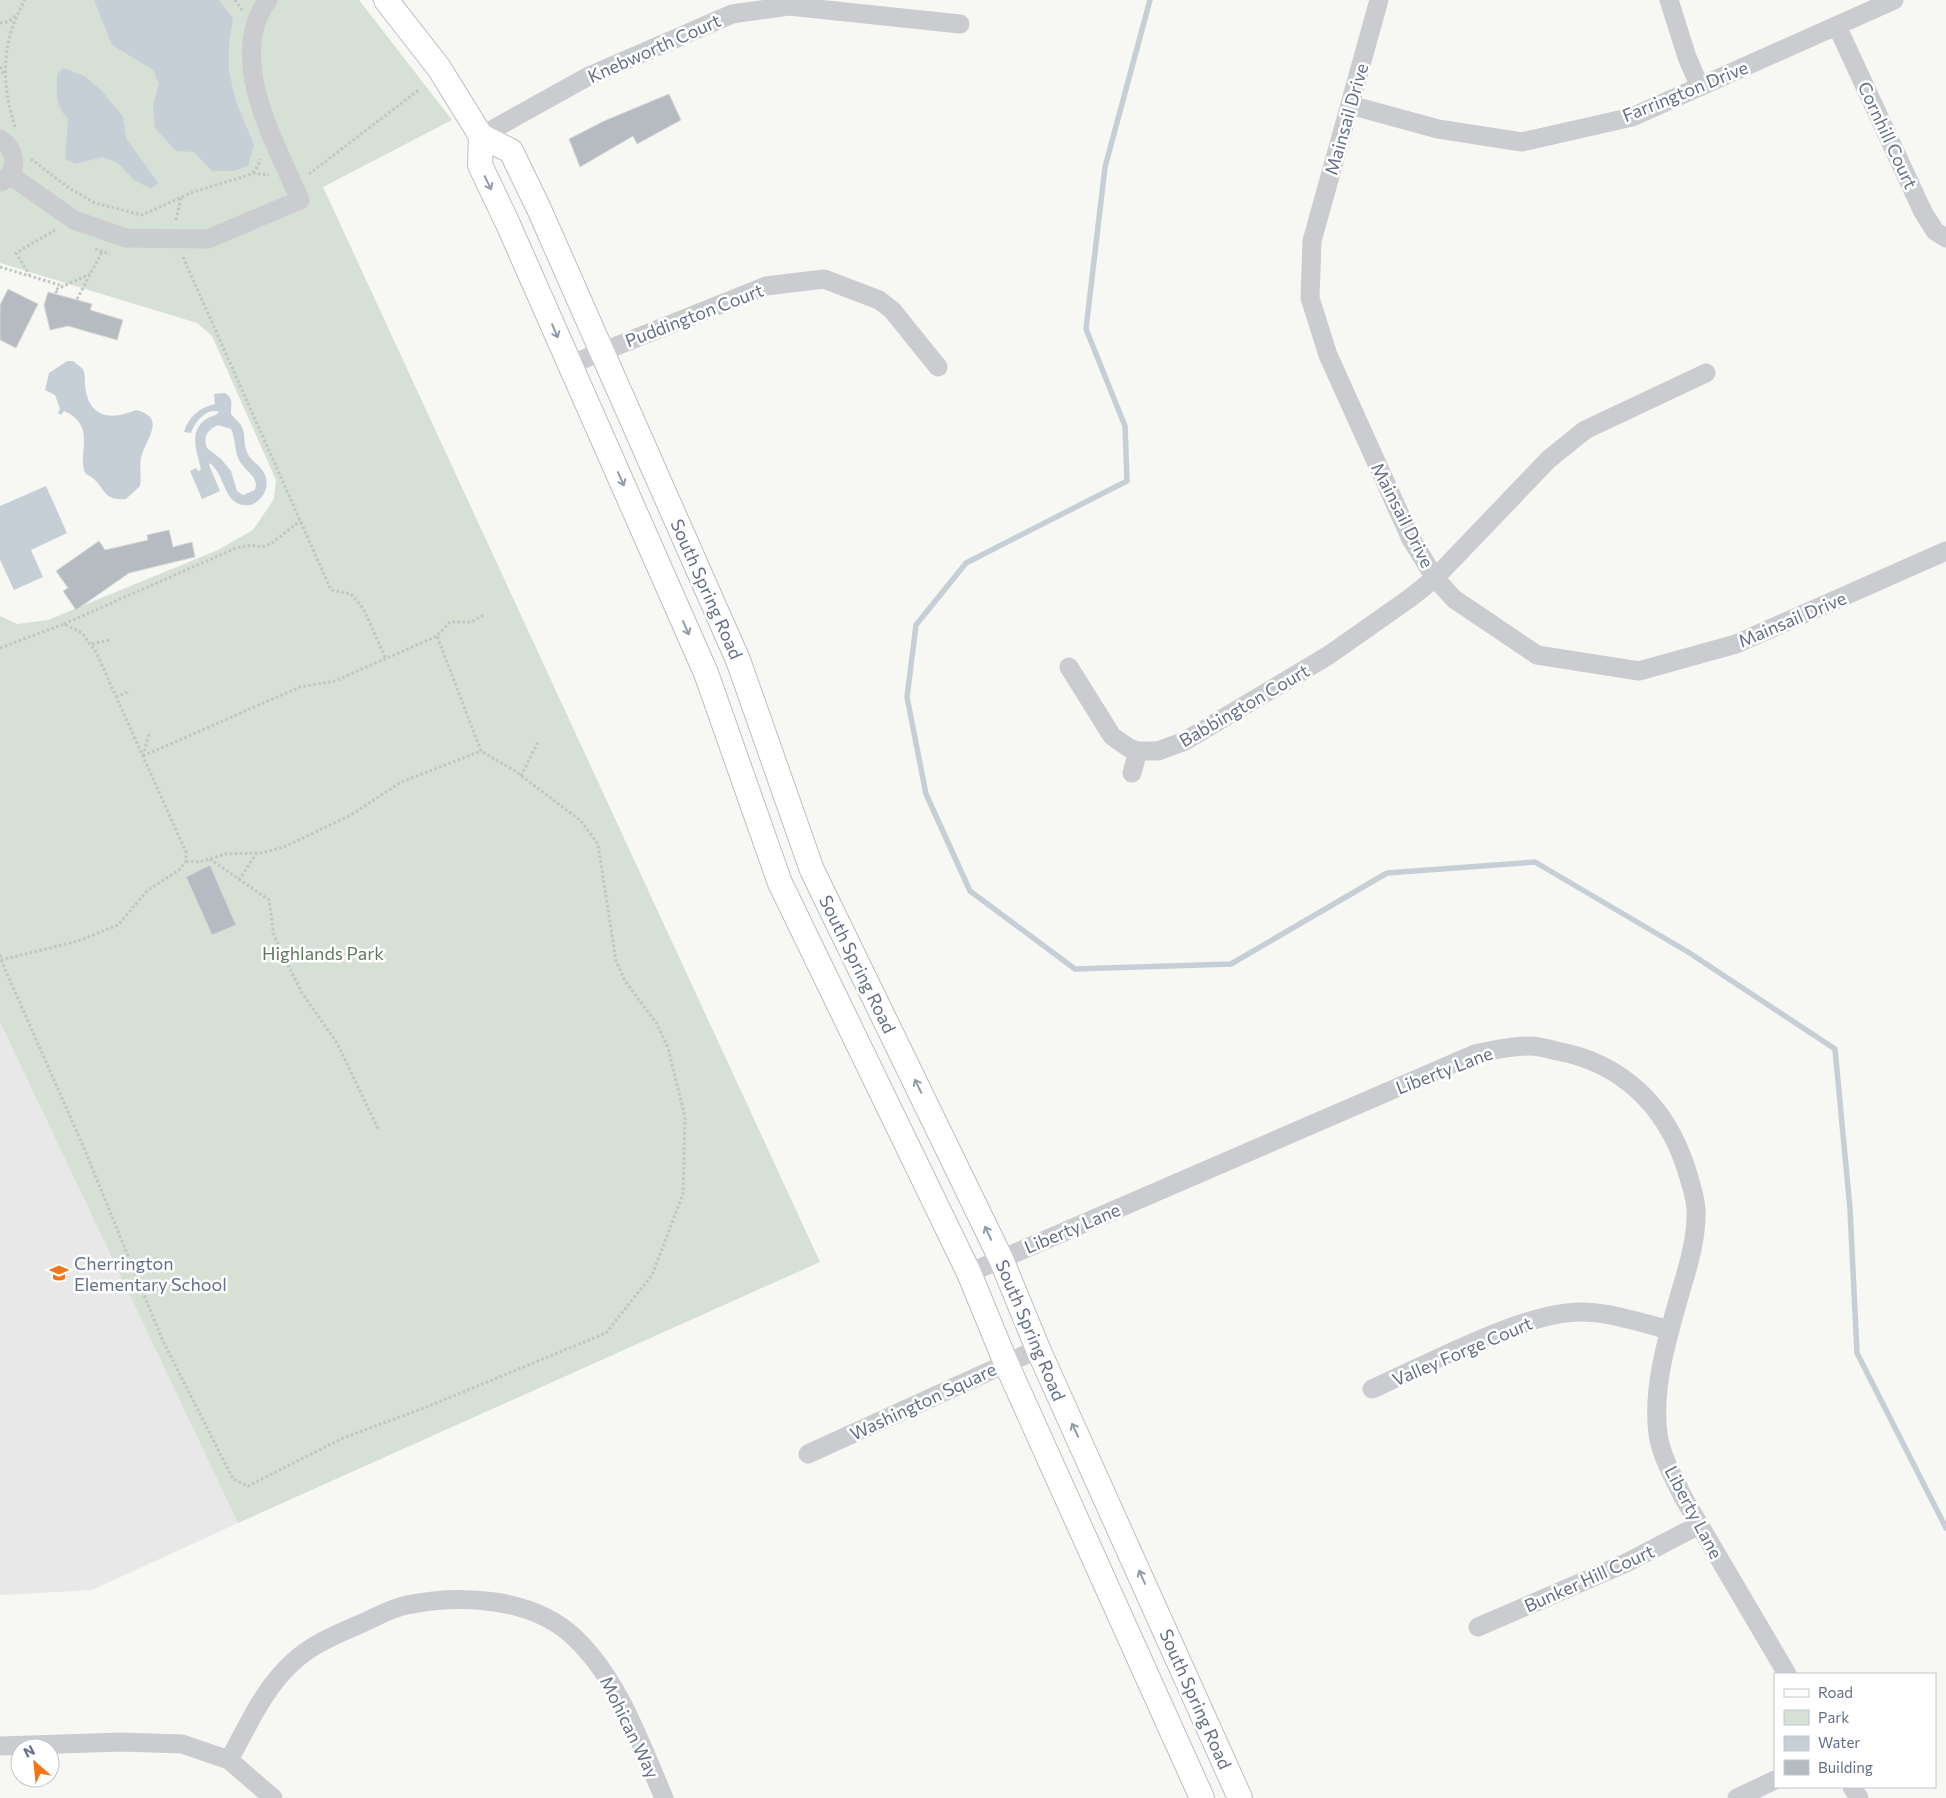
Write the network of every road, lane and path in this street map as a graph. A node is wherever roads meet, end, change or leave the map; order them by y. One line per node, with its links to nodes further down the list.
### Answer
1 (24, 0): 9 (path)
2 (235, 0): 8 (path)
3 (268, 0): 23 (street)
4 (386, 0): 18 (main road)
5 (1379, 0): 17 (street, Mainsail Drive)
6 (1669, 0): 15 (street)
7 (1894, 0): 12 (street, Farrington Drive)
8 (243, 11)
9 (16, 15): 10 (path); 14 (path)
10 (0, 22)
11 (960, 24): 18 (street, Knebworth Court)
12 (1836, 26): 15 (street, Farrington Drive); 27 (street, Cornhill Court)
13 (0, 67): 14 (path)
14 (6, 78): 19 (path)
15 (1700, 87): 17 (street, Farrington Drive)
16 (420, 88): 23 (path)
17 (1350, 105): 42 (street, Mainsail Drive)
18 (481, 136): 36 (main road, South Spring Road); 37 (main road, South Spring Road, one-way to 37)
19 (9, 137): 24 (street)
20 (26, 151): 25 (path)
21 (262, 154): 22 (path)
22 (252, 173): 23 (path); 25 (path)
23 (290, 177): 28 (street)
24 (5, 179): 28 (street)
25 (181, 197): 28 (path)
26 (55, 230): 32 (path)
27 (1946, 238)
28 (174, 239): 40 (path)
29 (102, 252): 31 (path)
30 (0, 267): 32 (path)
31 (90, 274): 33 (path); 35 (path)
32 (30, 276): 33 (path)
33 (63, 286): 34 (path)
34 (57, 293)
35 (77, 299)
36 (601, 351): 37 (street, Puddington Court); 38 (street, Puddington Court); 67 (main road, South Spring Road, one-way to 36)
37 (569, 365): 68 (main road, South Spring Road, one-way to 68)
38 (938, 367)
39 (1706, 373): 42 (street, Babbington Court)
40 (300, 520): 44 (path); 49 (path)
41 (1946, 551): 42 (street, Mainsail Drive)
42 (1435, 578): 56 (street, Babbington Court)
43 (484, 615): 45 (path)
44 (64, 624): 47 (path); 48 (path)
45 (437, 636): 49 (path); 55 (path)
46 (109, 640): 47 (path)
47 (92, 644): 52 (path)
48 (0, 648)
49 (386, 659): 57 (path)
50 (1070, 667): 56 (street)
51 (130, 691): 52 (path)
52 (116, 697): 57 (path)
53 (149, 734): 57 (path)
54 (538, 742): 59 (path)
55 (482, 751): 59 (path); 60 (path)
56 (1138, 752): 58 (street)
57 (143, 756): 62 (path)
58 (1132, 773)
59 (521, 776): 65 (path)
60 (256, 854): 61 (path); 63 (path)
61 (209, 859): 62 (path); 63 (path)
62 (186, 861): 65 (path)
63 (240, 880): 66 (path)
64 (0, 954): 65 (path)
65 (1, 960)
66 (379, 1131)
67 (1000, 1259): 68 (street, Liberty Lane); 69 (street, Liberty Lane); 70 (main road, South Spring Road)
68 (969, 1273): 71 (main road, South Spring Road)
69 (1670, 1330): 72 (street, Valley Forge Court); 74 (street, Liberty Lane)
70 (1038, 1349): 71 (street, Washington Square); 75 (main road, South Spring Road, one-way to 70)
71 (1006, 1363): 73 (street, Washington Square); 76 (main road, South Spring Road)
72 (1372, 1389)
73 (808, 1454)
74 (1699, 1525): 77 (street, Bunker Hill Court); 78 (street, Liberty Lane)
75 (1153, 1602): 76 (main road); 85 (main road, South Spring Road)
76 (1122, 1617): 84 (main road, South Spring Road)
77 (1478, 1628)
78 (1786, 1673)
79 (0, 1746): 80 (street)
80 (229, 1760): 82 (street); 83 (street, Mohican Way)
81 (1774, 1780): 86 (street)
82 (273, 1798)
83 (664, 1798)
84 (1202, 1798)
85 (1240, 1798)
86 (1737, 1798)

